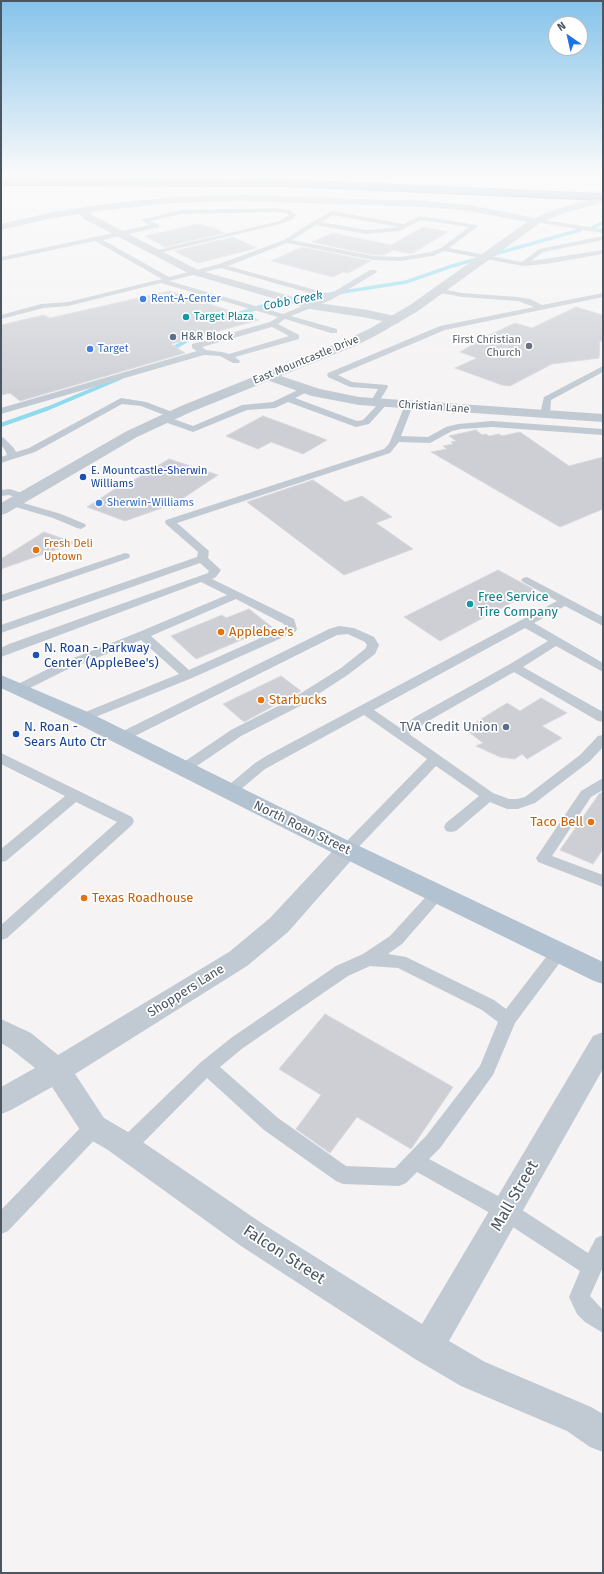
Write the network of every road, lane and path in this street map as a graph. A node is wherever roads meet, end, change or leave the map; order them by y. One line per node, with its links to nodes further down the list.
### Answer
1 (44, 249): 14 (lane)
2 (114, 249): 19 (lane)
3 (150, 249): 11 (street)
4 (166, 249): 11 (lane)
5 (264, 249): 16 (lane)
6 (329, 249): 7 (lane)
7 (442, 249)
8 (445, 249): 13 (lane)
9 (496, 249): 13 (street, East Mountcastle Drive)
10 (544, 249): 15 (lane)
11 (155, 252): 17 (street)
12 (603, 252): 15 (lane)
13 (486, 257): 15 (lane); 20 (street, East Mountcastle Drive)
14 (1, 259)
15 (523, 264)
16 (221, 266): 17 (lane); 22 (lane)
17 (194, 272): 19 (lane); 23 (street)
18 (373, 272): 22 (lane)
19 (164, 280): 25 (lane); 26 (lane)
20 (439, 290): 24 (lane); 27 (street, East Mountcastle Drive)
21 (603, 295): 24 (lane)
22 (330, 296): 23 (lane)
23 (310, 305): 25 (lane); 27 (street)
24 (542, 308): 37 (lane)
25 (285, 316): 28 (lane); 29 (lane)
26 (1, 317)
27 (394, 320): 34 (street, East Mountcastle Drive)
28 (273, 324): 30 (lane); 31 (lane)
29 (334, 331)
30 (204, 352): 31 (lane); 39 (lane)
31 (228, 357): 32 (lane)
32 (236, 362)
33 (603, 369): 40 (lane)
34 (269, 376): 35 (street, Christian Lane); 41 (street, East Mountcastle Drive)
35 (306, 389): 36 (lane); 37 (street, Christian Lane)
36 (288, 399): 37 (lane); 41 (lane)
37 (379, 403): 38 (street, Christian Lane)
38 (409, 406): 42 (street, Christian Lane); 45 (lane)
39 (1, 411)
40 (545, 414): 42 (street, Christian Lane); 43 (street, Christian Lane)
41 (168, 417): 47 (lane); 50 (street, East Mountcastle Drive)
42 (492, 417): 44 (lane); 45 (lane)
43 (603, 418)
44 (603, 432)
45 (396, 439): 53 (lane)
46 (1, 440): 47 (lane)
47 (12, 456): 48 (lane)
48 (1, 460)
49 (1, 483): 50 (lane)
50 (9, 499): 51 (lane)
51 (81, 526)
52 (125, 556): 57 (lane)
53 (202, 559): 54 (lane); 61 (lane)
54 (202, 578): 56 (lane); 64 (lane)
55 (527, 580): 58 (lane)
56 (236, 595): 62 (lane); 67 (lane)
57 (1, 599)
58 (566, 601): 59 (lane); 60 (lane)
59 (603, 622)
60 (524, 623): 63 (lane); 69 (lane)
61 (1, 629)
62 (143, 635): 67 (lane); 68 (lane)
63 (556, 641): 65 (lane); 66 (lane)
64 (1, 653)
65 (514, 667): 71 (lane); 72 (lane)
66 (603, 668)
67 (188, 675): 70 (lane)
68 (9, 685): 70 (main road, North Roan Street)
69 (364, 709): 72 (lane); 79 (lane)
70 (83, 718): 73 (main road, North Roan Street)
71 (603, 718)
72 (400, 734): 76 (lane)
73 (120, 738): 77 (main road, North Roan Street); 77 (lane)
74 (603, 739): 81 (lane)
75 (1, 758): 80 (lane)
76 (435, 759): 81 (lane); 83 (lane)
77 (183, 769): 79 (main road, North Roan Street)
78 (603, 783): 85 (lane)
79 (229, 792): 83 (main road, North Roan Street)
80 (75, 795): 84 (lane); 87 (lane)
81 (488, 796): 82 (lane)
82 (451, 827)
83 (347, 850): 86 (main road, North Roan Street); 95 (street, Shoppers Lane)
84 (1, 857)
85 (603, 881)
86 (437, 894): 88 (main road, North Roan Street); 89 (lane)
87 (1, 934)
88 (559, 953): 90 (main road, North Roan Street); 91 (lane)
89 (369, 959): 91 (lane); 94 (lane)
90 (603, 974)
91 (508, 1019): 99 (lane)
92 (1, 1030): 95 (street, Falcon Street)
93 (603, 1044): 100 (street, Mall Street)
94 (207, 1067): 98 (lane); 99 (lane)
95 (57, 1070): 96 (street, Shoppers Lane); 97 (street, Falcon Street)
96 (1, 1101)
97 (94, 1127): 98 (street, Falcon Street); 101 (lane)
98 (126, 1147): 105 (street, Falcon Street)
99 (414, 1161): 100 (lane)
100 (506, 1211): 103 (lane); 105 (street, Mall Street)
101 (1, 1224)
102 (603, 1245): 103 (lane)
103 (592, 1266): 104 (lane)
104 (603, 1322)
105 (427, 1347): 106 (street, Falcon Street)
106 (603, 1434)

